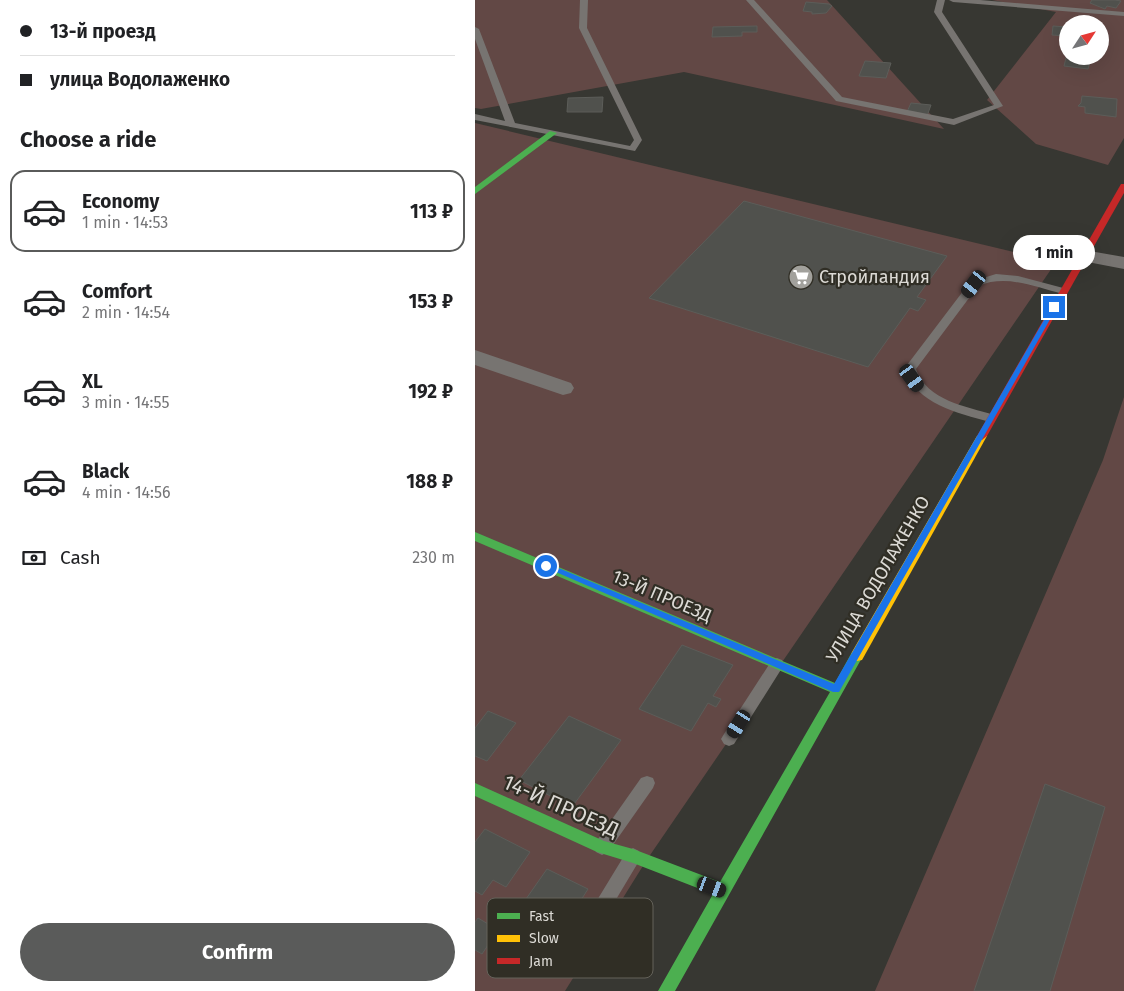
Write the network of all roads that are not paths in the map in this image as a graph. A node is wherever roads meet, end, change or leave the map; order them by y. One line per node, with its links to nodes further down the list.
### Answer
1 (584, 0): 11 (lane)
2 (750, 0): 3 (lane)
3 (941, 0)
4 (953, 0): 6 (lane)
5 (1061, 0): 6 (lane)
6 (1052, 9): 7 (lane)
7 (1124, 14)
8 (475, 29): 10 (lane)
9 (475, 117): 10 (lane)
10 (511, 125): 11 (lane)
11 (553, 134): 13 (main road)
12 (1124, 186): 14 (main road, УЛИЦА ВОДОЛАЖЕНКО)
13 (475, 191)
14 (1084, 256): 15 (street); 16 (main road, УЛИЦА ВОДОЛАЖЕНКО)
15 (1124, 263)
16 (1063, 291): 19 (main road, УЛИЦА ВОДОЛАЖЕНКО); 19 (lane)
17 (475, 357): 18 (street)
18 (563, 388)
19 (990, 418): 22 (main road, УЛИЦА ВОДОЛАЖЕНКО)
20 (475, 536): 21 (main road, 13-Й ПРОЕЗД)
21 (777, 664): 22 (main road, 13-Й ПРОЕЗД); 23 (lane)
22 (836, 689): 28 (main road, УЛИЦА ВОДОЛАЖЕНКО)
23 (729, 740)
24 (647, 783): 26 (lane)
25 (475, 788): 26 (main road, 14-Й ПРОЕЗД)
26 (603, 847): 27 (main road, 14-Й ПРОЕЗД)
27 (633, 856): 28 (main road, 14-Й ПРОЕЗД); 29 (lane)
28 (723, 891): 30 (main road, УЛИЦА ВОДОЛАЖЕНКО)
29 (607, 898)
30 (666, 991)

